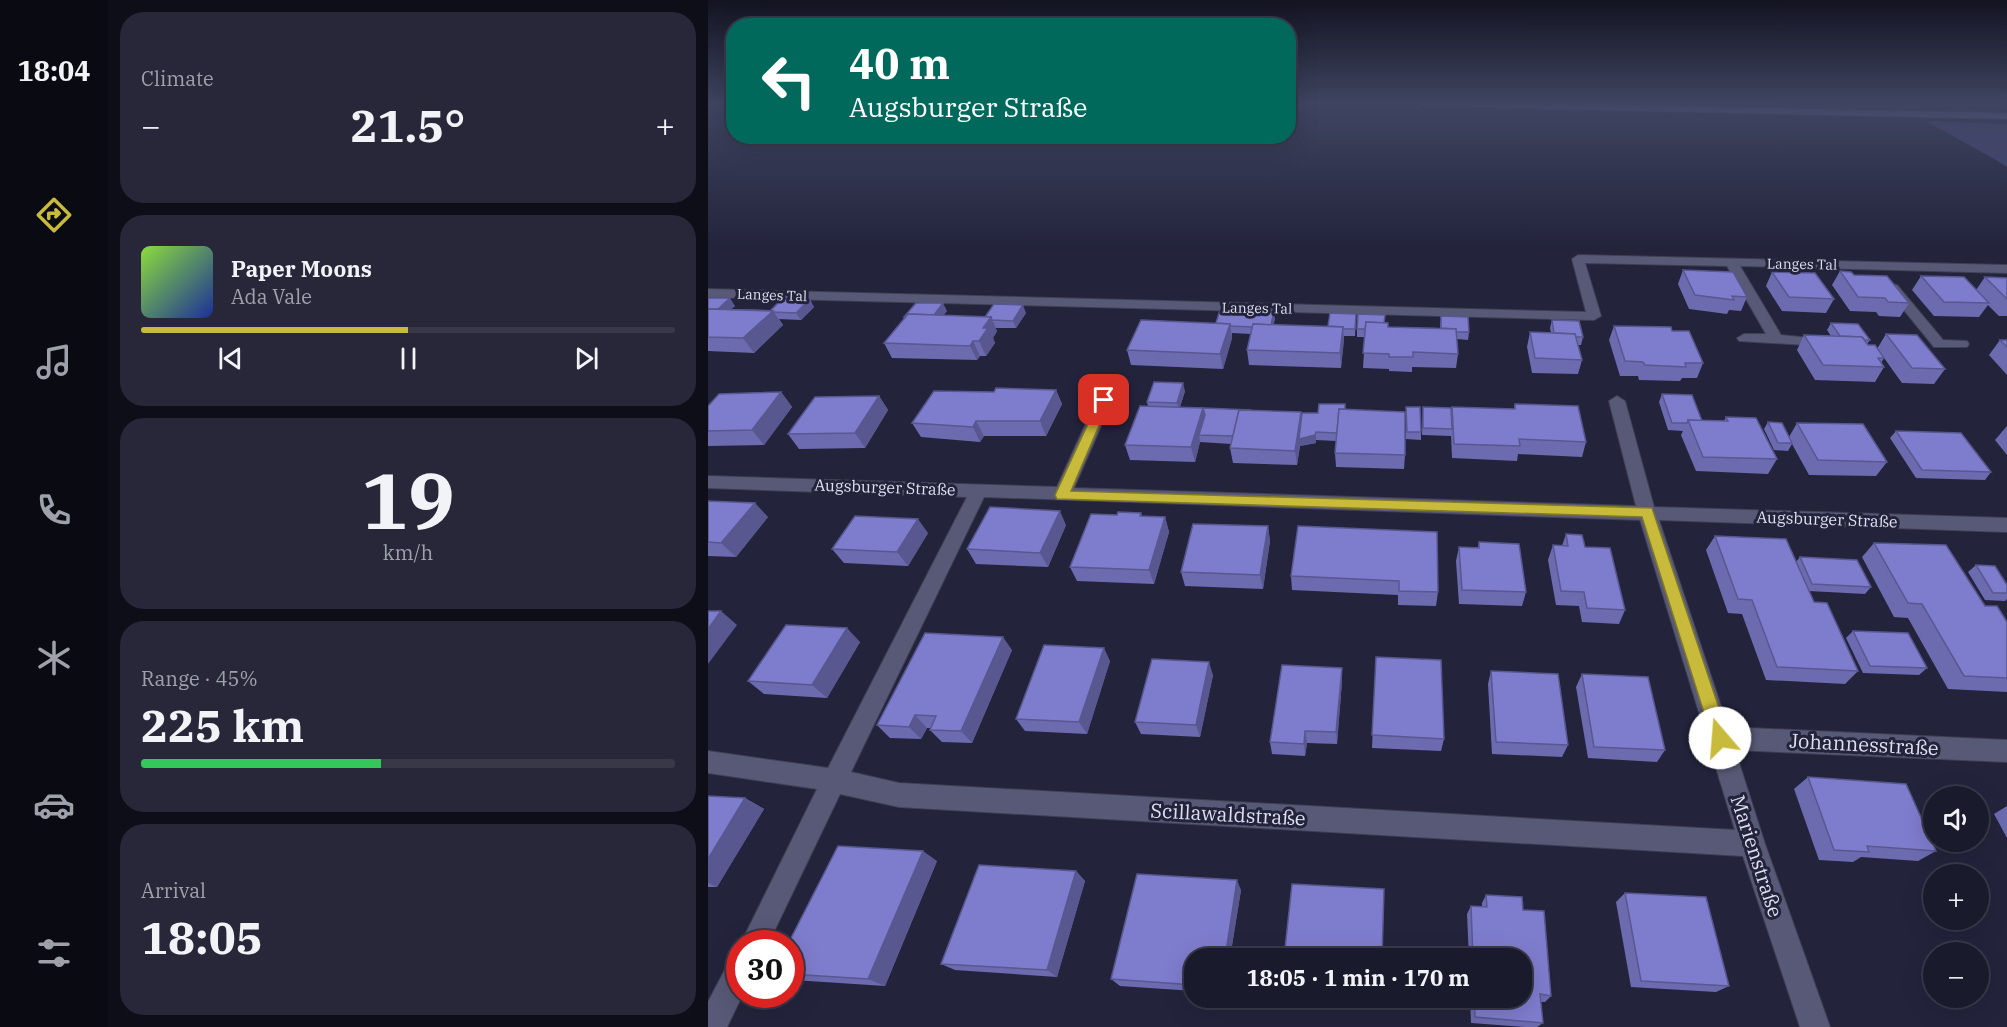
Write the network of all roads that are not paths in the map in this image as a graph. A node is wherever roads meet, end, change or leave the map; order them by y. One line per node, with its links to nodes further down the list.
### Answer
1 (1731, 262): 2 (street, Langes Tal); 4 (street, Langes Tal); 6 (street)
2 (1874, 266): 3 (street, Langes Tal); 9 (street)
3 (2007, 269)
4 (708, 293)
5 (1744, 338): 6 (street)
6 (1776, 339): 7 (street)
7 (1806, 341)
8 (1916, 343): 9 (street)
9 (1939, 344): 10 (street)
10 (1962, 344)
11 (1104, 400): 15 (street)
12 (1617, 401): 16 (street)
13 (708, 482): 14 (street, Augsburger Straße)
14 (979, 490): 15 (street, Augsburger Straße); 21 (street)
15 (1062, 495): 16 (street, Augsburger Straße)
16 (1647, 512): 17 (street, Augsburger Straße); 18 (street, Marienstraße)
17 (2007, 525)
18 (1720, 738): 19 (street, Johannesstraße); 22 (street, Marienstraße)
19 (2007, 751)
20 (708, 762): 21 (street, Scillawaldstraße)
21 (835, 780): 22 (street, Scillawaldstraße); 23 (street)
22 (1752, 844): 26 (street, Marienstraße)
23 (760, 930)
24 (726, 998): 25 (street)
25 (711, 1027)
26 (1815, 1027)

